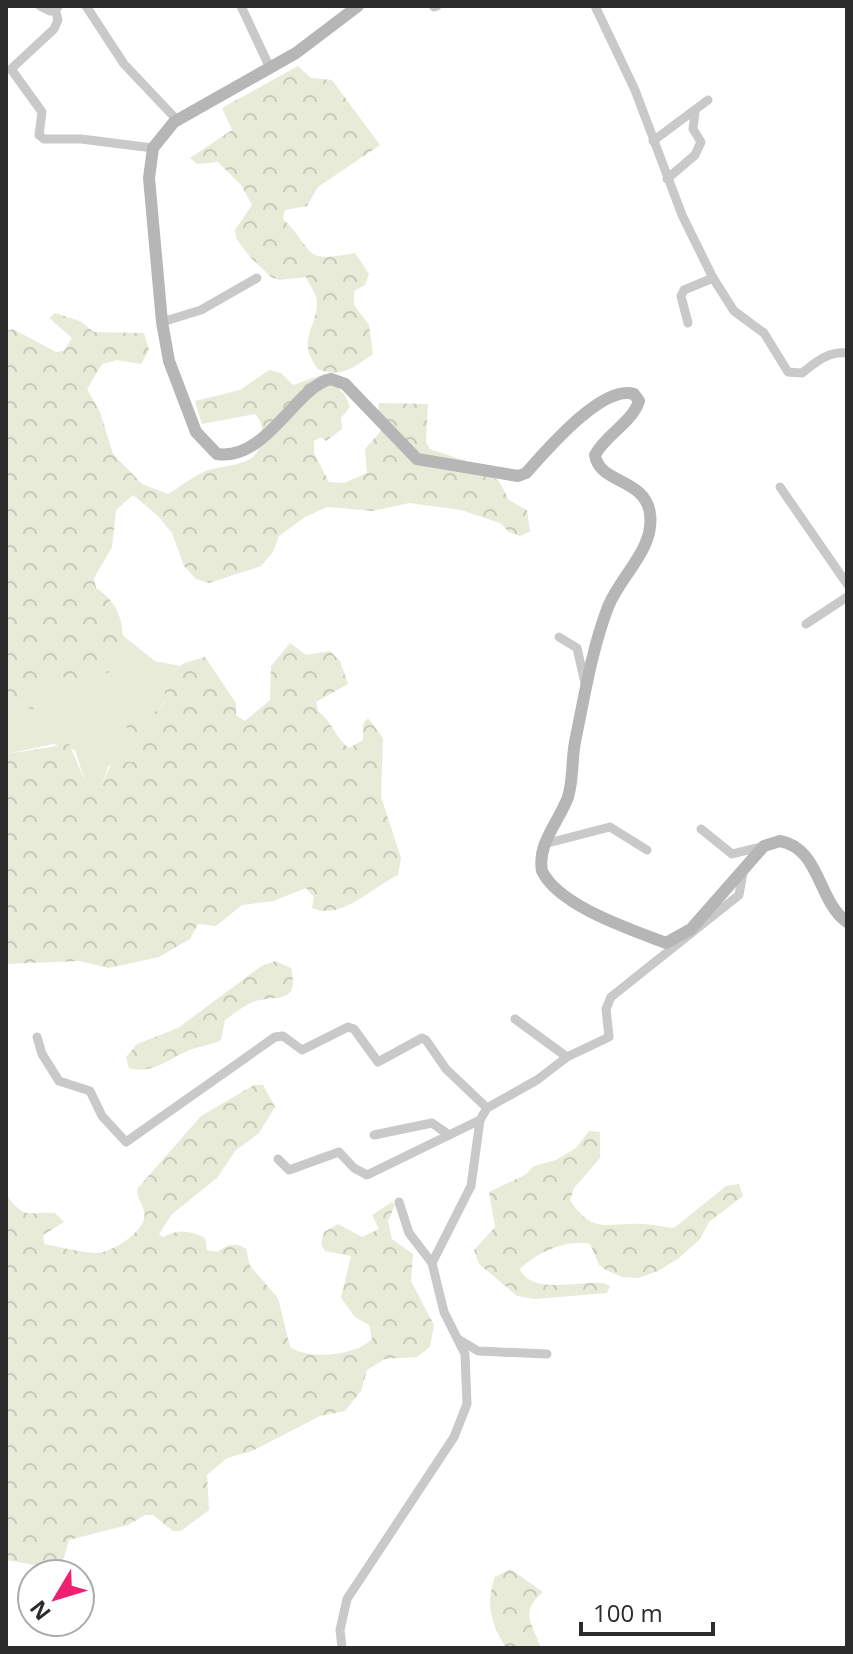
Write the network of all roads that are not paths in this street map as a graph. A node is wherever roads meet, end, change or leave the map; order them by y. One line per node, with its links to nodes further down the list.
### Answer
1 (40, 6): 6 (street)
2 (86, 6): 10 (street)
3 (241, 6): 7 (street)
4 (358, 6): 7 (street)
5 (595, 6): 11 (street)
6 (58, 7): 12 (street)
7 (270, 68): 10 (street)
8 (708, 100): 9 (street)
9 (695, 112): 11 (street); 13 (street)
10 (177, 120): 12 (street)
11 (653, 141): 13 (street)
12 (153, 148): 16 (street)
13 (667, 179): 15 (street)
14 (257, 278): 16 (street)
15 (713, 278): 17 (street); 18 (street)
16 (162, 322): 24 (street)
17 (688, 323)
18 (847, 353)
19 (780, 487): 20 (street)
20 (847, 584)
21 (847, 597): 22 (street)
22 (806, 624)
23 (559, 637): 24 (street)
24 (586, 686): 26 (street)
25 (701, 829): 27 (street)
26 (544, 844): 28 (street); 29 (street)
27 (764, 846): 29 (street); 30 (street)
28 (647, 850)
29 (744, 867): 33 (street)
30 (847, 922)
31 (515, 1019): 33 (street)
32 (37, 1037): 34 (street)
33 (567, 1057): 34 (street)
34 (487, 1108): 35 (street)
35 (480, 1120): 37 (street); 40 (street)
36 (374, 1135): 37 (street)
37 (449, 1135): 38 (street)
38 (278, 1159)
39 (399, 1202): 40 (street)
40 (432, 1263): 41 (street)
41 (458, 1339): 42 (street); 43 (street)
42 (547, 1354)
43 (342, 1648)

